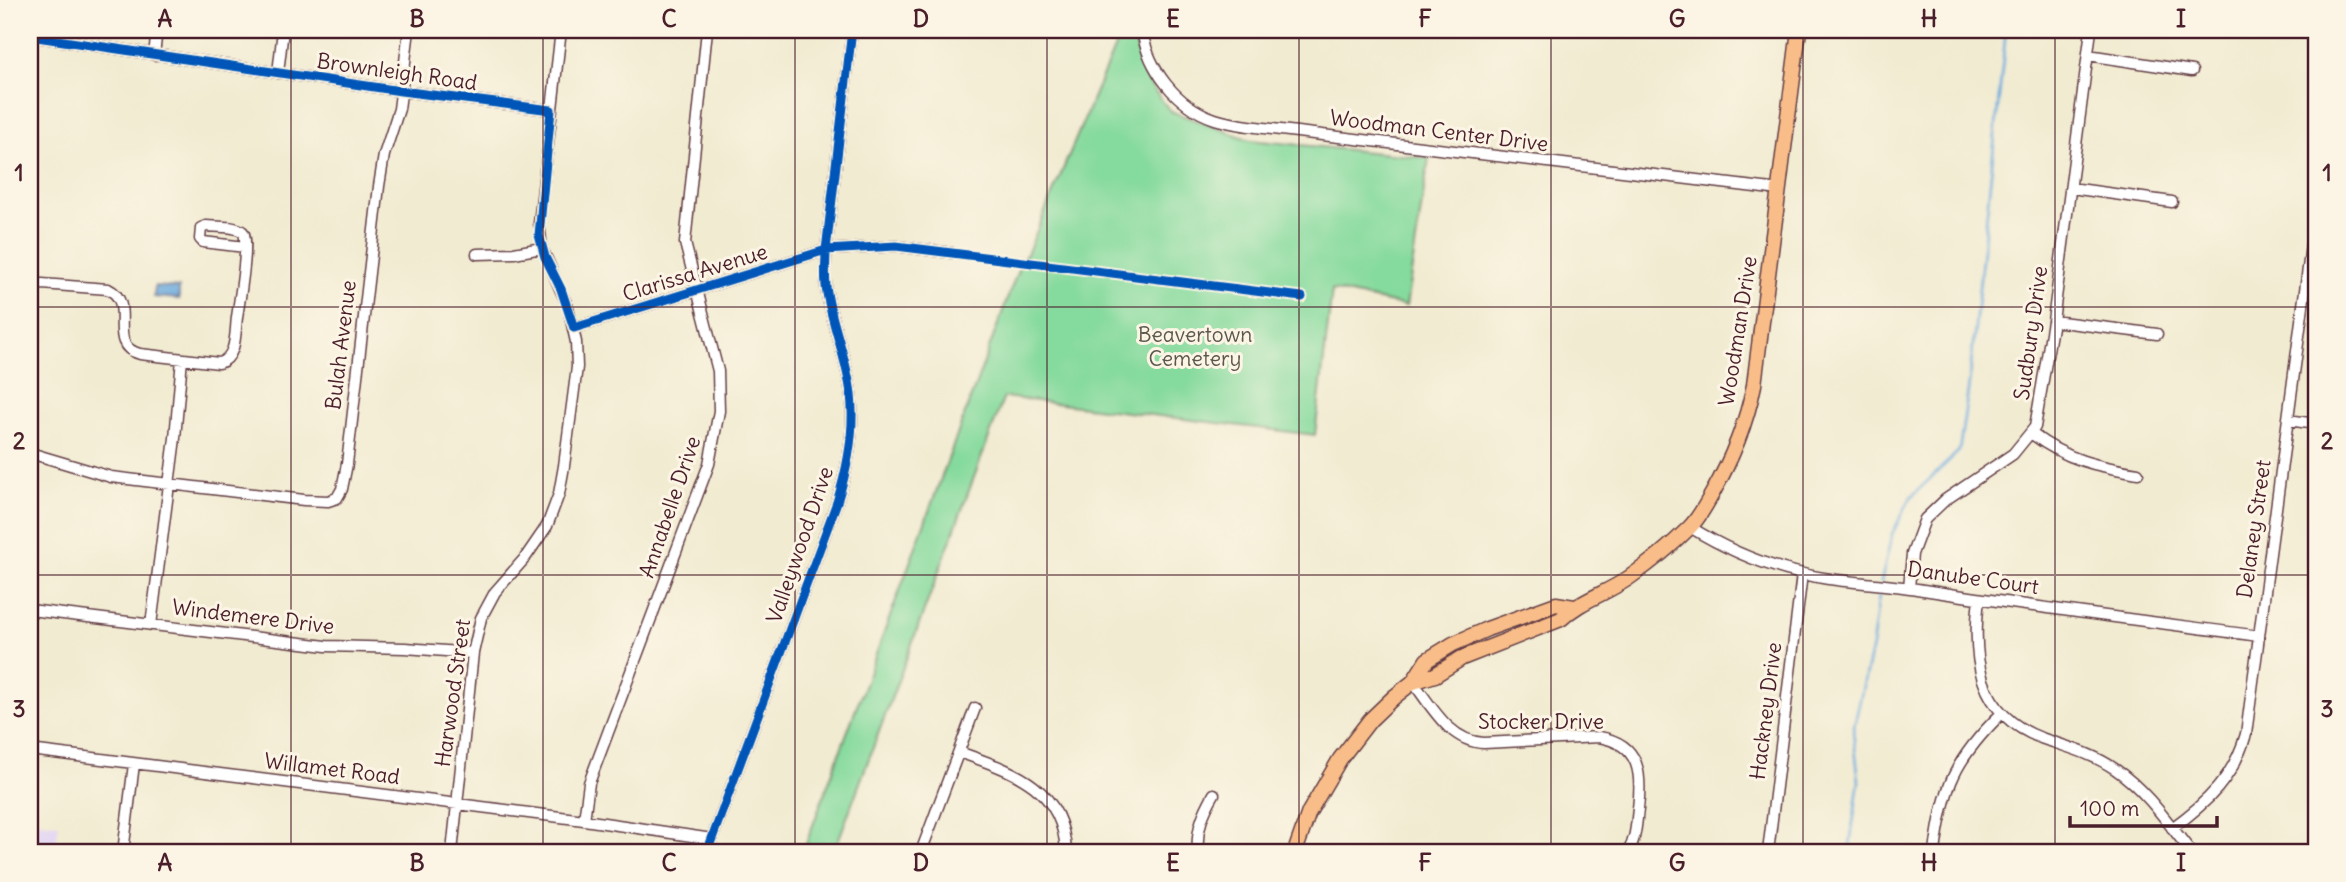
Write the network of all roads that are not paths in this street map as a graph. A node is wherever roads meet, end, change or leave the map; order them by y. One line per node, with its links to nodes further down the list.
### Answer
1 (157, 30): 11 (street)
2 (283, 30): 14 (street)
3 (409, 30): 15 (street, Bulah Avenue)
4 (561, 30): 16 (street, Harwood Street)
5 (707, 30): 27 (street, Annabelle Drive)
6 (852, 30): 23 (street, Valleywood Drive)
7 (1142, 30): 18 (street, Woodman Center Drive)
8 (1798, 30): 18 (main road, Woodman Drive)
9 (2091, 30): 12 (street, Sudbury Drive)
10 (32, 34): 11 (street, Brownleigh Road)
11 (154, 55): 14 (street, Brownleigh Road)
12 (2088, 55): 13 (street); 17 (street, Sudbury Drive)
13 (2192, 71)
14 (278, 73): 15 (street, Brownleigh Road)
15 (401, 91): 16 (street, Brownleigh Road); 37 (street, Bulah Avenue)
16 (551, 110): 22 (street, Harwood Street)
17 (2071, 188): 19 (street); 28 (street, Sudbury Drive)
18 (1780, 190): 38 (main road, Woodman Drive)
19 (2172, 202)
20 (2316, 208): 32 (street, Delaney Street)
21 (245, 247): 31 (street)
22 (542, 248): 25 (street); 29 (street, Harwood Street)
23 (826, 250): 24 (street, Clarissa Avenue); 27 (street, Clarissa Avenue); 56 (street, Valleywood Drive)
24 (952, 253)
25 (477, 254)
26 (30, 287): 31 (street)
27 (697, 291): 29 (street, Clarissa Avenue); 54 (street, Annabelle Drive)
28 (2053, 321): 30 (street); 34 (street, Sudbury Drive)
29 (574, 327): 45 (street, Harwood Street)
30 (2157, 334)
31 (182, 359): 37 (street)
32 (2288, 420): 33 (street); 44 (street, Delaney Street)
33 (2316, 424)
34 (2032, 434): 36 (street); 40 (street, Sudbury Drive)
35 (30, 453): 37 (street)
36 (2138, 473)
37 (169, 484): 43 (street)
38 (1690, 527): 39 (street, Danube Court); 46 (main road, Woodman Drive)
39 (1802, 574): 40 (street, Danube Court); 65 (street, Hackney Drive)
40 (1909, 588): 41 (street, Danube Court)
41 (1979, 599): 44 (street, Danube Court); 48 (street)
42 (30, 610): 43 (street, Windemere Drive)
43 (151, 625): 45 (street, Windemere Drive)
44 (2259, 636): 55 (street, Delaney Street)
45 (474, 653): 53 (street, Harwood Street)
46 (1413, 682): 63 (main road, Woodman Drive); 64 (street, Stocker Drive)
47 (975, 708): 50 (street)
48 (2002, 713): 55 (street); 66 (street)
49 (30, 750): 51 (street, Willamet Road)
50 (959, 752): 60 (street); 61 (street)
51 (134, 764): 53 (street, Willamet Road); 57 (street)
52 (1214, 794): 62 (street)
53 (457, 804): 54 (street, Willamet Road); 58 (street, Harwood Street)
54 (584, 820): 56 (street, Willamet Road)
55 (2172, 828): 67 (street)
56 (712, 839): 59 (street, Valleywood Drive)
57 (123, 852)
58 (452, 852)
59 (707, 852)
60 (921, 852)
61 (1066, 852)
62 (1198, 852)
63 (1295, 852)
64 (1628, 852)
65 (1769, 852)
66 (1936, 852)
67 (2191, 852)

